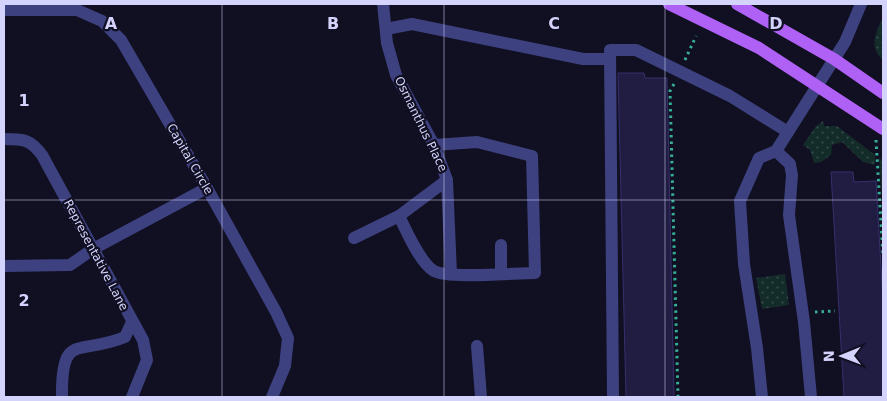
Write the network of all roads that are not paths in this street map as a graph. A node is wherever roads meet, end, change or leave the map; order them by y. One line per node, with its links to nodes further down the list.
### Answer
1 (383, 4): 6 (street, Osmanthus Place)
2 (668, 4): 9 (main road)
3 (737, 4): 8 (main road)
4 (861, 4): 8 (street)
5 (4, 10): 17 (street, Capital Circle)
6 (386, 29): 7 (street); 14 (street, Osmanthus Place)
7 (610, 59): 12 (street); 31 (street)
8 (834, 59): 9 (street); 10 (main road)
9 (818, 86): 11 (main road); 12 (street)
10 (883, 93)
11 (879, 126)
12 (788, 132): 15 (street)
13 (4, 139): 21 (street, Representative Lane)
14 (434, 145): 16 (street, Osmanthus Place); 23 (street)
15 (776, 151): 32 (street); 33 (street)
16 (447, 180): 18 (street); 24 (street, Osmanthus Place)
17 (207, 188): 21 (street); 29 (street, Capital Circle)
18 (399, 216): 19 (street); 24 (street)
19 (354, 238)
20 (501, 245): 23 (street)
21 (93, 249): 22 (street); 25 (street, Representative Lane)
22 (4, 266)
23 (501, 273): 24 (street)
24 (451, 274)
25 (132, 322): 27 (street); 28 (street, Representative Lane)
26 (477, 346): 30 (street)
27 (62, 397)
28 (132, 397)
29 (272, 397)
30 (481, 397)
31 (613, 397)
32 (762, 397)
33 (811, 397)

